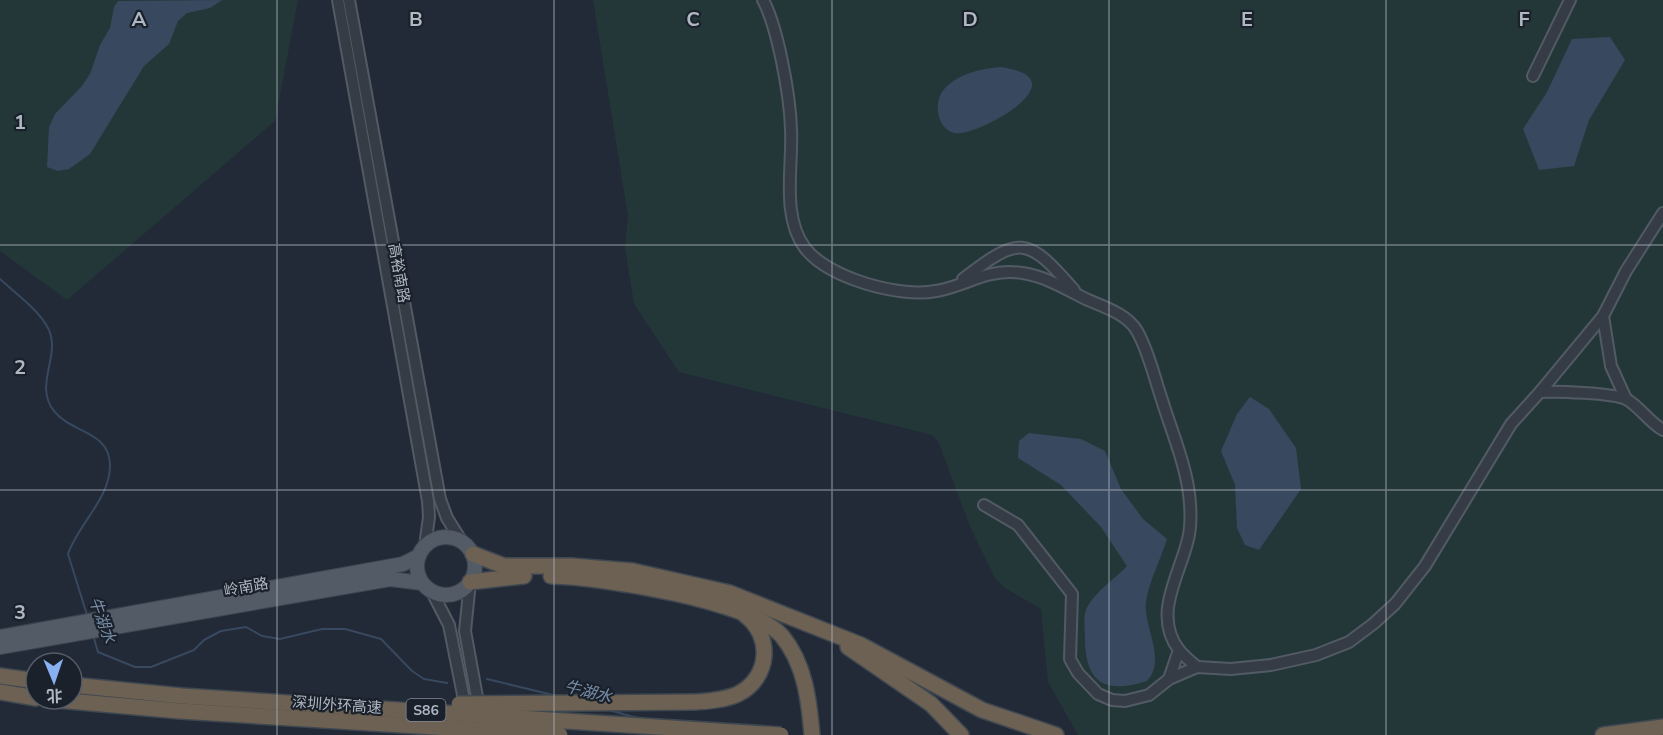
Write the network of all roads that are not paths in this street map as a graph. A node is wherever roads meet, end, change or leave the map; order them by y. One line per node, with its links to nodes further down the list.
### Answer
1 (338, 0): 15 (street, 高裕南路)
2 (349, 0): 14 (street, 高裕南路)
3 (764, 0): 7 (street)
4 (1570, 0): 5 (street)
5 (1533, 76)
6 (1663, 213): 9 (street)
7 (951, 288): 8 (street); 8 (street)
8 (1078, 295): 25 (street)
9 (1603, 316): 10 (street); 11 (street)
10 (1540, 392): 11 (street); 26 (street)
11 (1626, 399): 12 (street)
12 (1663, 429)
13 (984, 505): 29 (street)
14 (462, 542): 15 (main road); 16 (main road)
15 (422, 551): 18 (main road); 20 (main road, 岭南路)
16 (472, 554): 17 (main road); 22 (highway)
17 (470, 582): 18 (main road); 19 (highway); 37 (street)
18 (427, 587): 20 (main road, 岭南路); 36 (street)
19 (738, 610): 34 (highway, bridge); 40 (highway)
20 (109, 623): 21 (main road, 岭南路)
21 (75, 629): 23 (main road); 24 (main road)
22 (821, 629): 41 (highway); 42 (highway)
23 (0, 637)
24 (0, 647)
25 (1179, 650): 26 (street); 29 (street)
26 (1197, 667): 29 (street)
27 (0, 676): 28 (highway)
28 (24, 679)
29 (1169, 679)
30 (84, 686): 34 (highway, 深圳外环高速 / S86, bridge)
31 (0, 692): 32 (highway)
32 (24, 696)
33 (84, 702): 38 (highway, 深圳外环高速 / S86, bridge)
34 (340, 704): 39 (highway, 深圳外环高速 / S86, bridge)
35 (1663, 727): 43 (highway)
36 (470, 735)
37 (484, 735)
38 (560, 735)
39 (781, 735)
40 (812, 735)
41 (961, 735)
42 (1056, 735)
43 (1603, 735)

